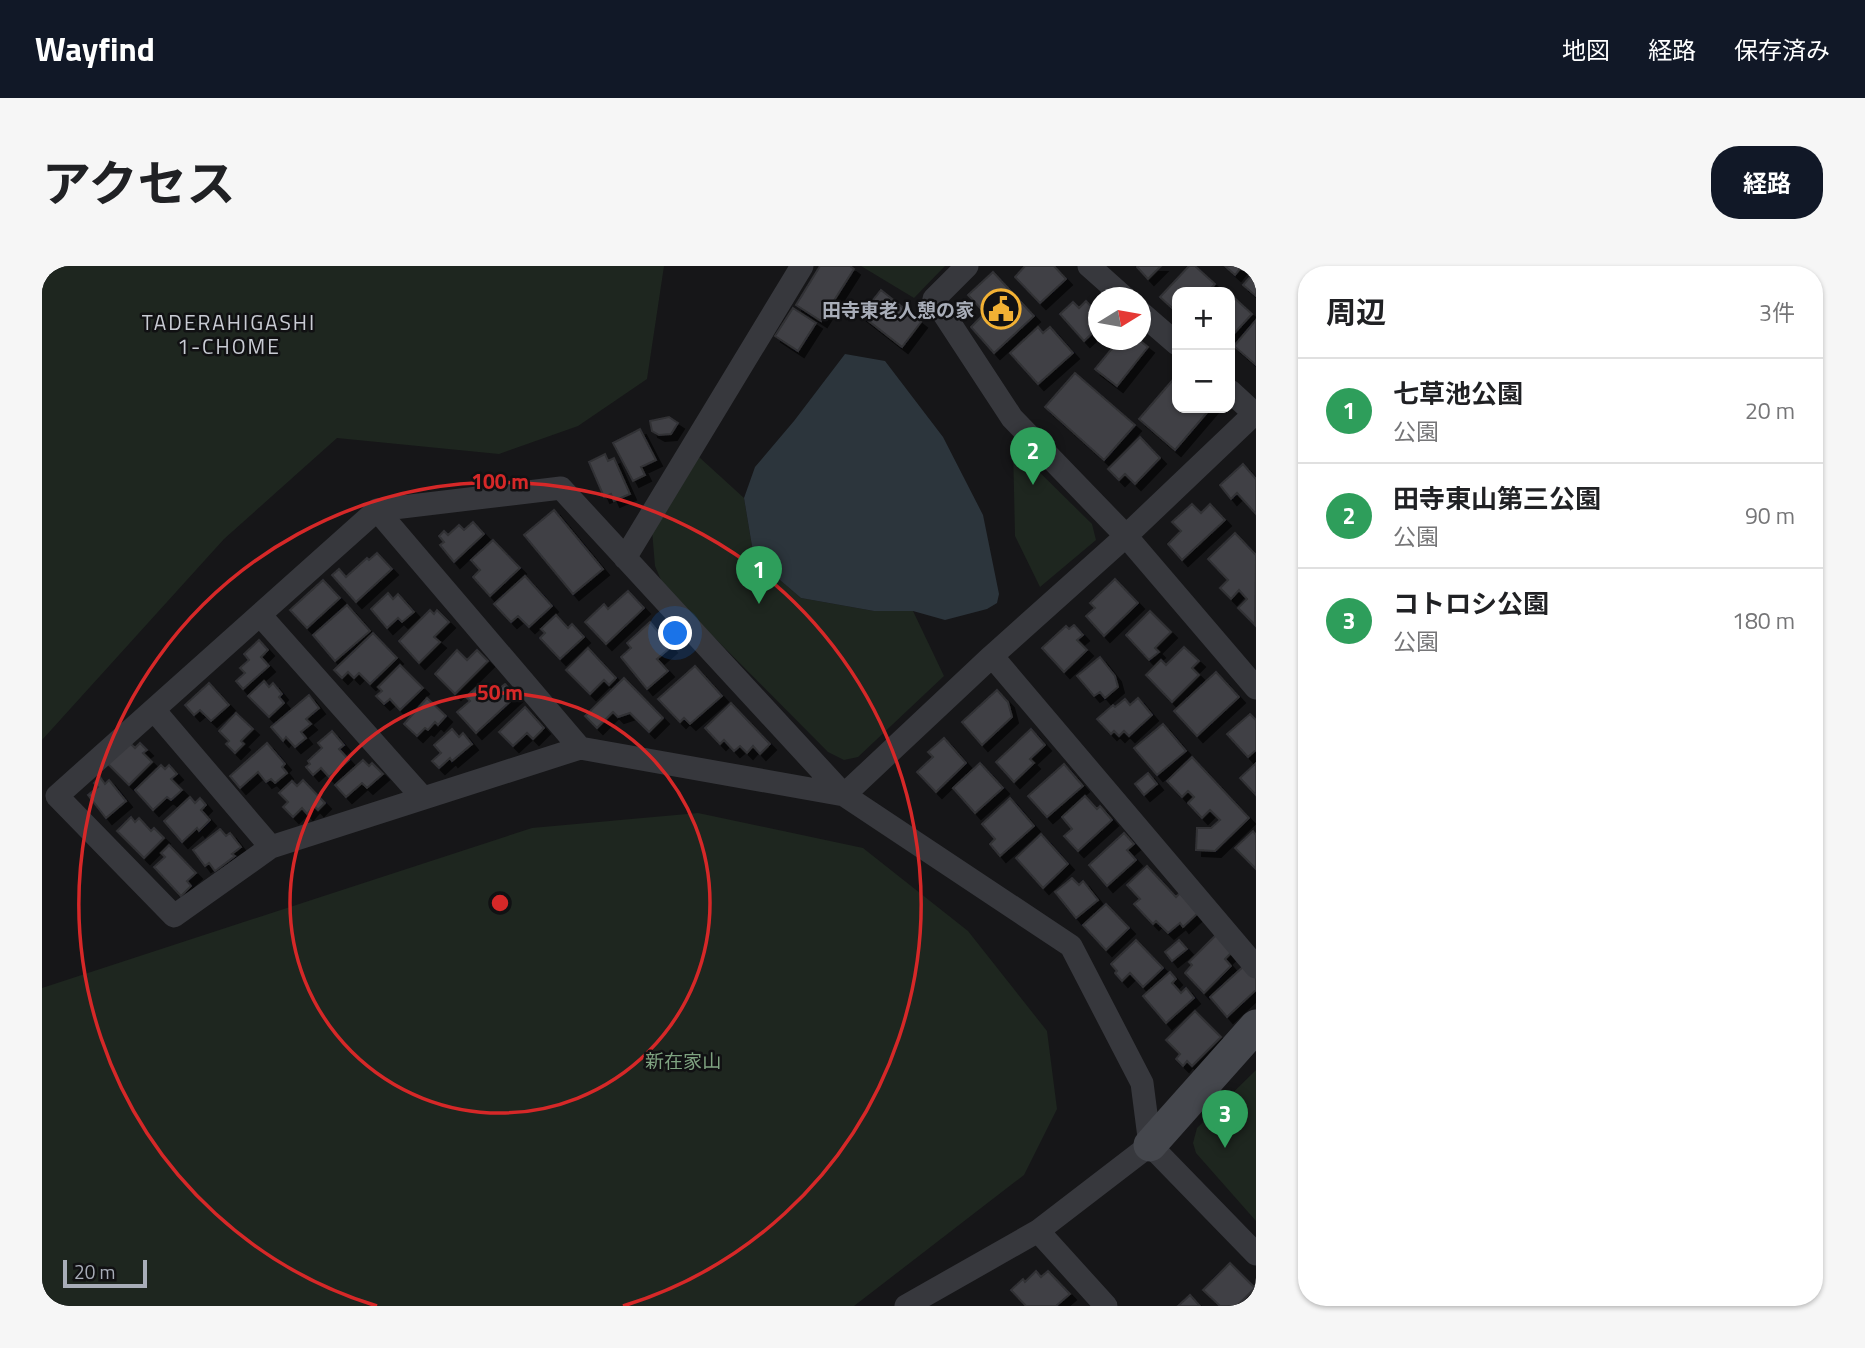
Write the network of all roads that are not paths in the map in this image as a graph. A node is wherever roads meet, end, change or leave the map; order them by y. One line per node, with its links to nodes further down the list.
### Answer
1 (803, 266): 11 (street)
2 (967, 266): 10 (street)
3 (1089, 266): 4 (street)
4 (1113, 287)
5 (1151, 322): 6 (street)
6 (1172, 340)
7 (1235, 395): 8 (street)
8 (1255, 413): 10 (street)
9 (377, 510): 11 (street); 12 (street); 16 (street)
10 (1126, 537): 13 (street); 14 (street)
11 (625, 558): 17 (street)
12 (260, 615): 15 (street); 18 (street)
13 (992, 656): 17 (street); 20 (street)
14 (1256, 688)
15 (153, 710): 19 (street); 19 (street)
16 (580, 748): 17 (street); 18 (street)
17 (844, 795): 22 (street)
18 (422, 798): 19 (street)
19 (271, 846)
20 (1256, 967)
21 (1256, 1027): 22 (street)
22 (1150, 1145): 23 (street); 24 (street)
23 (1038, 1231): 25 (street); 26 (street)
24 (1256, 1254)
25 (906, 1306)
26 (1106, 1306)

